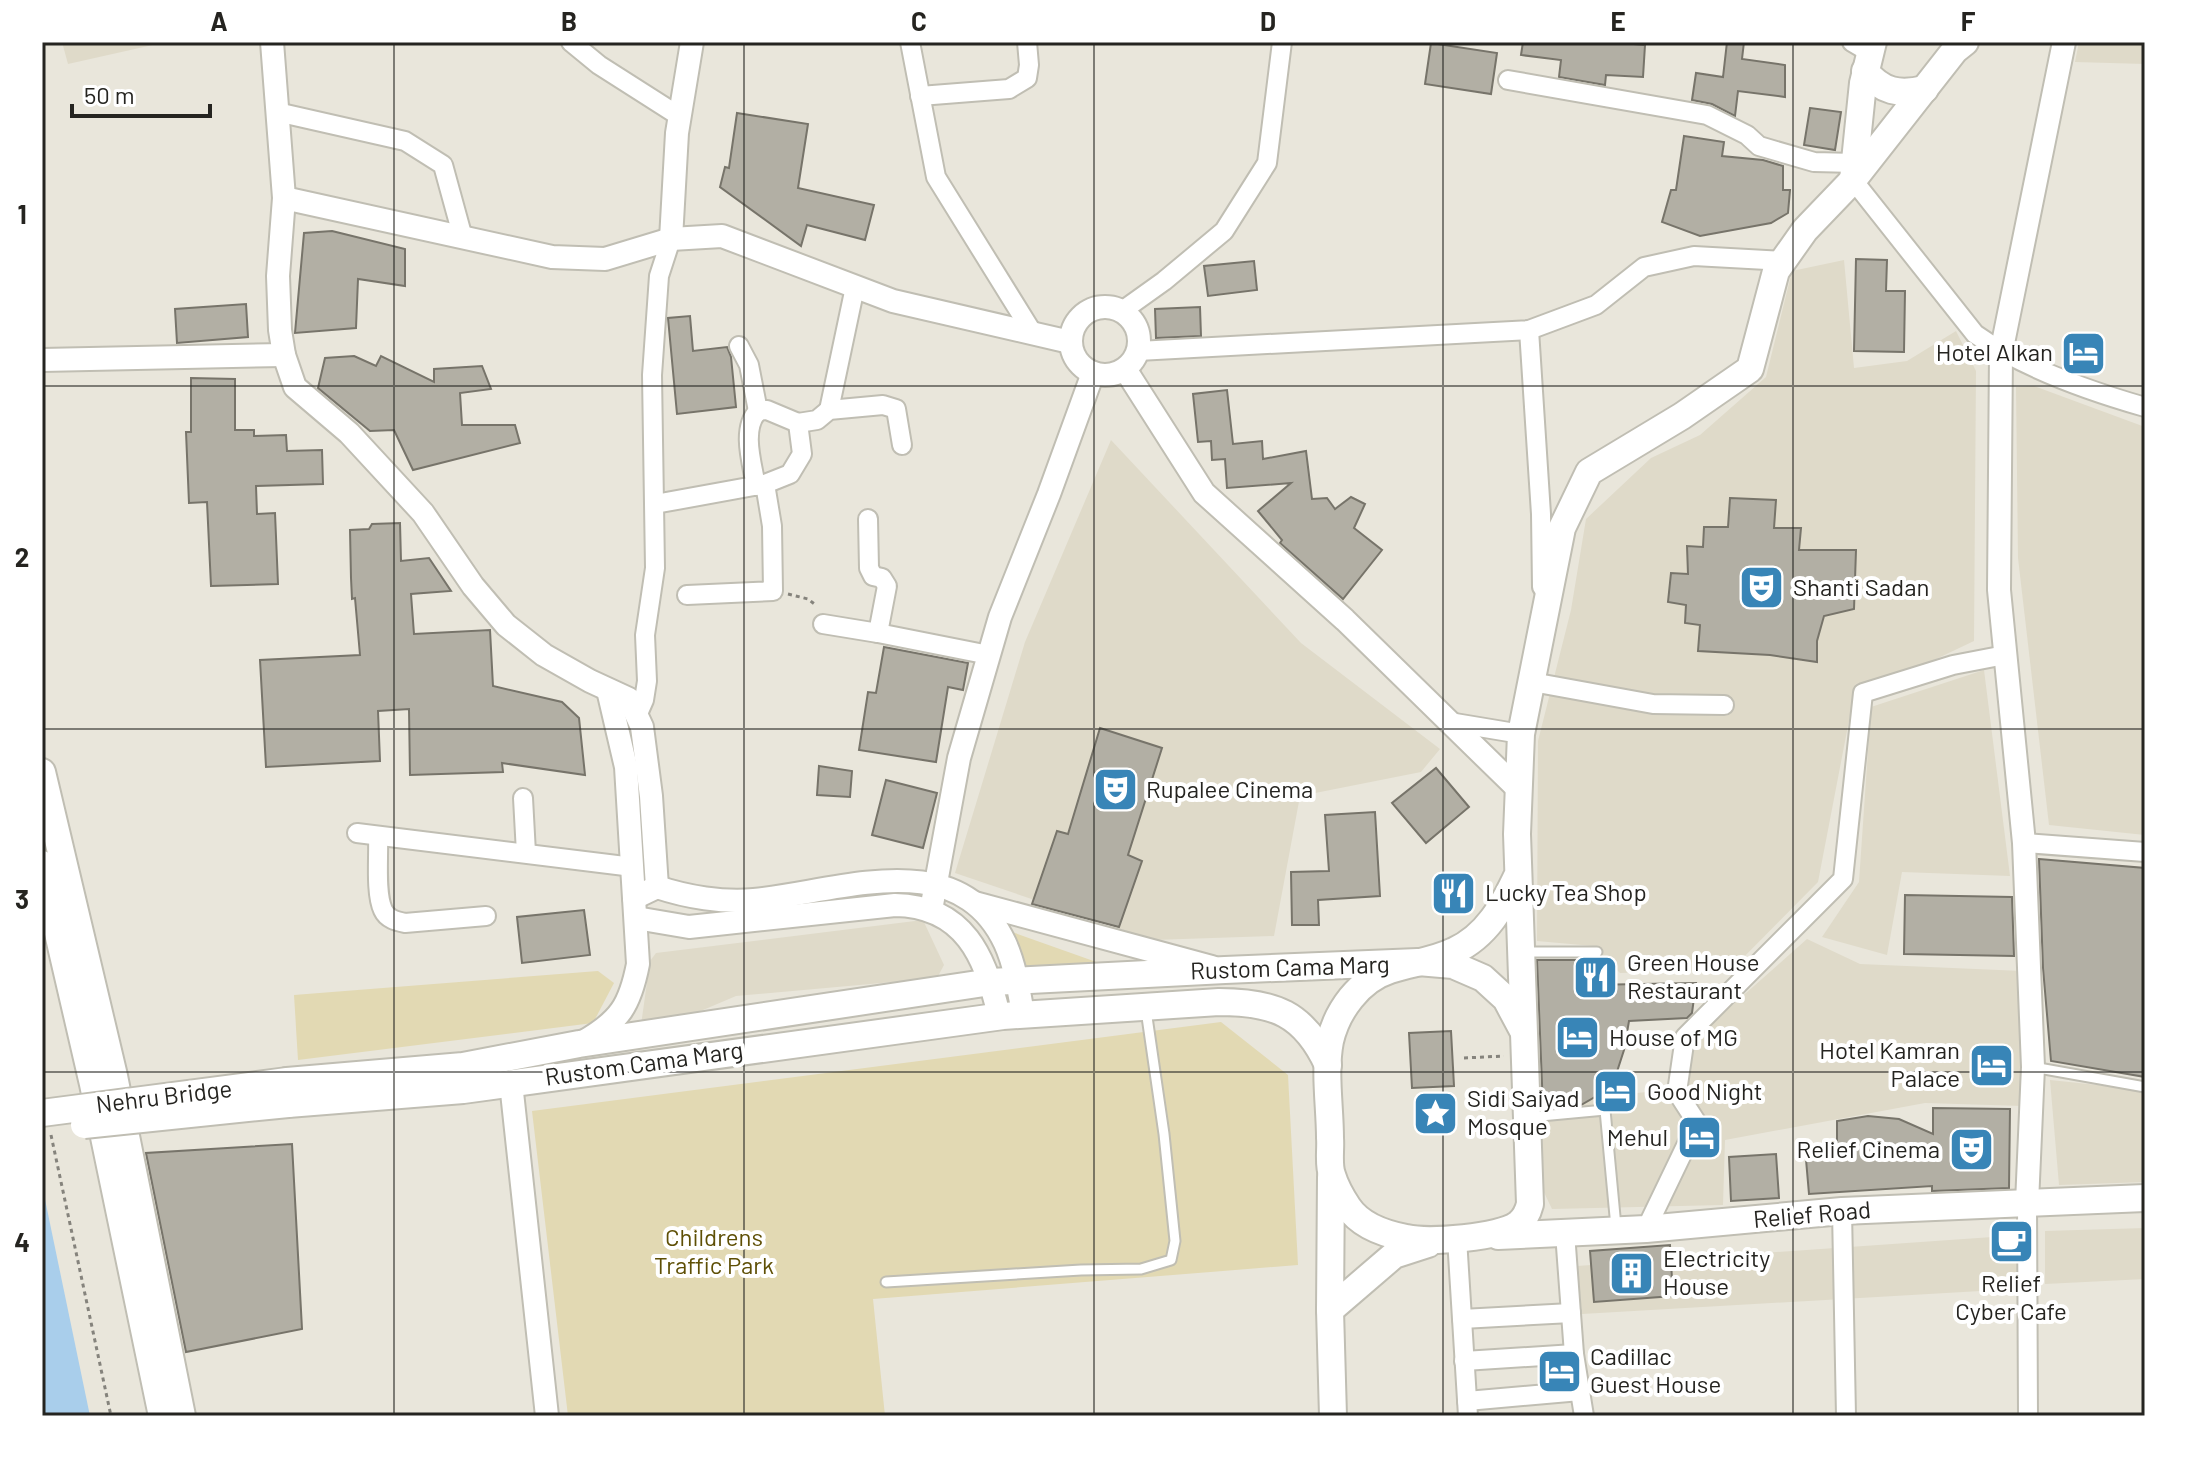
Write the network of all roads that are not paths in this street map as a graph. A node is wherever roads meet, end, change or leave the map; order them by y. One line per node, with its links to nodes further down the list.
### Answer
1 (272, 42): 14 (street)
2 (571, 42): 15 (street)
3 (692, 42): 15 (street)
4 (910, 42): 13 (street)
5 (1027, 42): 13 (street)
6 (1282, 42): 22 (street)
7 (1965, 42): 12 (main road)
8 (2047, 42): 10 (street)
9 (1865, 50): 12 (main road); 16 (main road)
10 (2062, 52): 27 (street)
11 (1508, 80): 16 (street)
12 (1925, 89): 16 (main road)
13 (920, 96): 24 (street)
14 (277, 112): 17 (street); 18 (street)
15 (679, 116): 19 (street)
16 (1854, 172): 20 (main road); 27 (street)
17 (284, 198): 18 (street); 28 (street)
18 (463, 238): 19 (street)
19 (671, 239): 21 (street); 38 (street)
20 (1783, 261): 23 (street); 42 (main road)
21 (855, 287): 24 (street); 33 (street)
22 (1122, 311): 25 (street); 30 (street)
23 (1529, 330): 30 (street); 42 (street)
24 (1034, 335): 25 (street)
25 (1070, 342): 31 (street)
26 (739, 346): 34 (street)
27 (2001, 353): 32 (street); 45 (street)
28 (284, 355): 29 (street); 47 (street)
29 (42, 360)
30 (1131, 360): 31 (street); 50 (street)
31 (1093, 373): 44 (street)
32 (2145, 407)
33 (829, 410): 35 (street); 36 (street)
34 (758, 411): 35 (street); 37 (street)
35 (798, 423): 37 (street)
36 (902, 445)
37 (760, 485): 38 (street); 40 (street)
38 (655, 504): 49 (street)
39 (868, 519): 43 (street)
40 (687, 595)
41 (823, 624): 43 (street)
42 (1542, 629): 46 (main road)
43 (878, 633): 44 (street)
44 (989, 655): 63 (street)
45 (2005, 655): 57 (street); 90 (street)
46 (1532, 682): 48 (street); 51 (main road)
47 (608, 690): 49 (street); 61 (street)
48 (1724, 705)
49 (637, 716): 64 (street)
50 (1449, 722): 51 (street); 53 (street)
51 (1521, 734): 53 (main road)
52 (42, 772): 103 (main road)
53 (1519, 790): 62 (main road)
54 (523, 798): 59 (street)
55 (357, 833): 56 (street)
56 (378, 836): 59 (street); 68 (street)
57 (2024, 843): 58 (street); 79 (street)
58 (2145, 852)
59 (526, 853): 61 (street)
60 (42, 864): 102 (main road)
61 (633, 867): 66 (street)
62 (1518, 874): 69 (main road); 71 (main road)
63 (936, 883): 64 (street); 65 (street); 67 (street)
64 (657, 887): 66 (street)
65 (974, 903): 72 (street); 73 (street)
66 (635, 908): 67 (street); 76 (street)
67 (931, 910): 73 (street)
68 (486, 916)
69 (1523, 952): 70 (lane); 77 (main road)
70 (1597, 952)
71 (1418, 962): 72 (main road, Rustom Cama Marg); 77 (main road, Rustom Cama Marg); 78 (main road, Rustom Cama Marg)
72 (1225, 970): 73 (main road, Rustom Cama Marg)
73 (1004, 982): 75 (street); 76 (main road, Rustom Cama Marg)
74 (1146, 1006): 75 (main road, Rustom Cama Marg); 78 (main road, Rustom Cama Marg); 94 (lane)
75 (1011, 1015): 80 (main road, Rustom Cama Marg)
76 (579, 1044): 82 (main road, Rustom Cama Marg)
77 (1525, 1046): 83 (main road)
78 (1328, 1065): 85 (main road)
79 (2033, 1067): 81 (lane); 88 (street)
80 (511, 1083): 82 (main road, Rustom Cama Marg); 104 (street)
81 (2145, 1087)
82 (287, 1092): 84 (main road, Nehru Bridge, bridge)
83 (1528, 1118): 86 (main road); 91 (lane)
84 (44, 1122)
85 (1331, 1174): 93 (main road); 95 (main road)
86 (1532, 1193): 92 (main road); 93 (main road)
87 (2145, 1198): 88 (main road, Relief Road)
88 (2027, 1203): 89 (main road, Relief Road); 108 (street)
89 (1842, 1211): 90 (main road, Relief Road); 107 (street)
90 (1646, 1229): 91 (main road, Relief Road)
91 (1616, 1231): 92 (main road, Relief Road)
92 (1565, 1233): 93 (main road, Relief Road); 96 (street)
93 (1468, 1238): 95 (main road); 97 (street)
94 (886, 1282)
95 (1330, 1310): 105 (main road)
96 (1571, 1313): 97 (street); 98 (street)
97 (1462, 1319): 99 (street)
98 (1574, 1354): 99 (street); 100 (street)
99 (1464, 1361): 101 (street)
100 (1580, 1391): 101 (street); 106 (street)
101 (1467, 1409)
102 (162, 1416)
103 (182, 1416)
104 (547, 1416)
105 (1333, 1416)
106 (1584, 1416)
107 (1846, 1416)
108 (2028, 1416)

